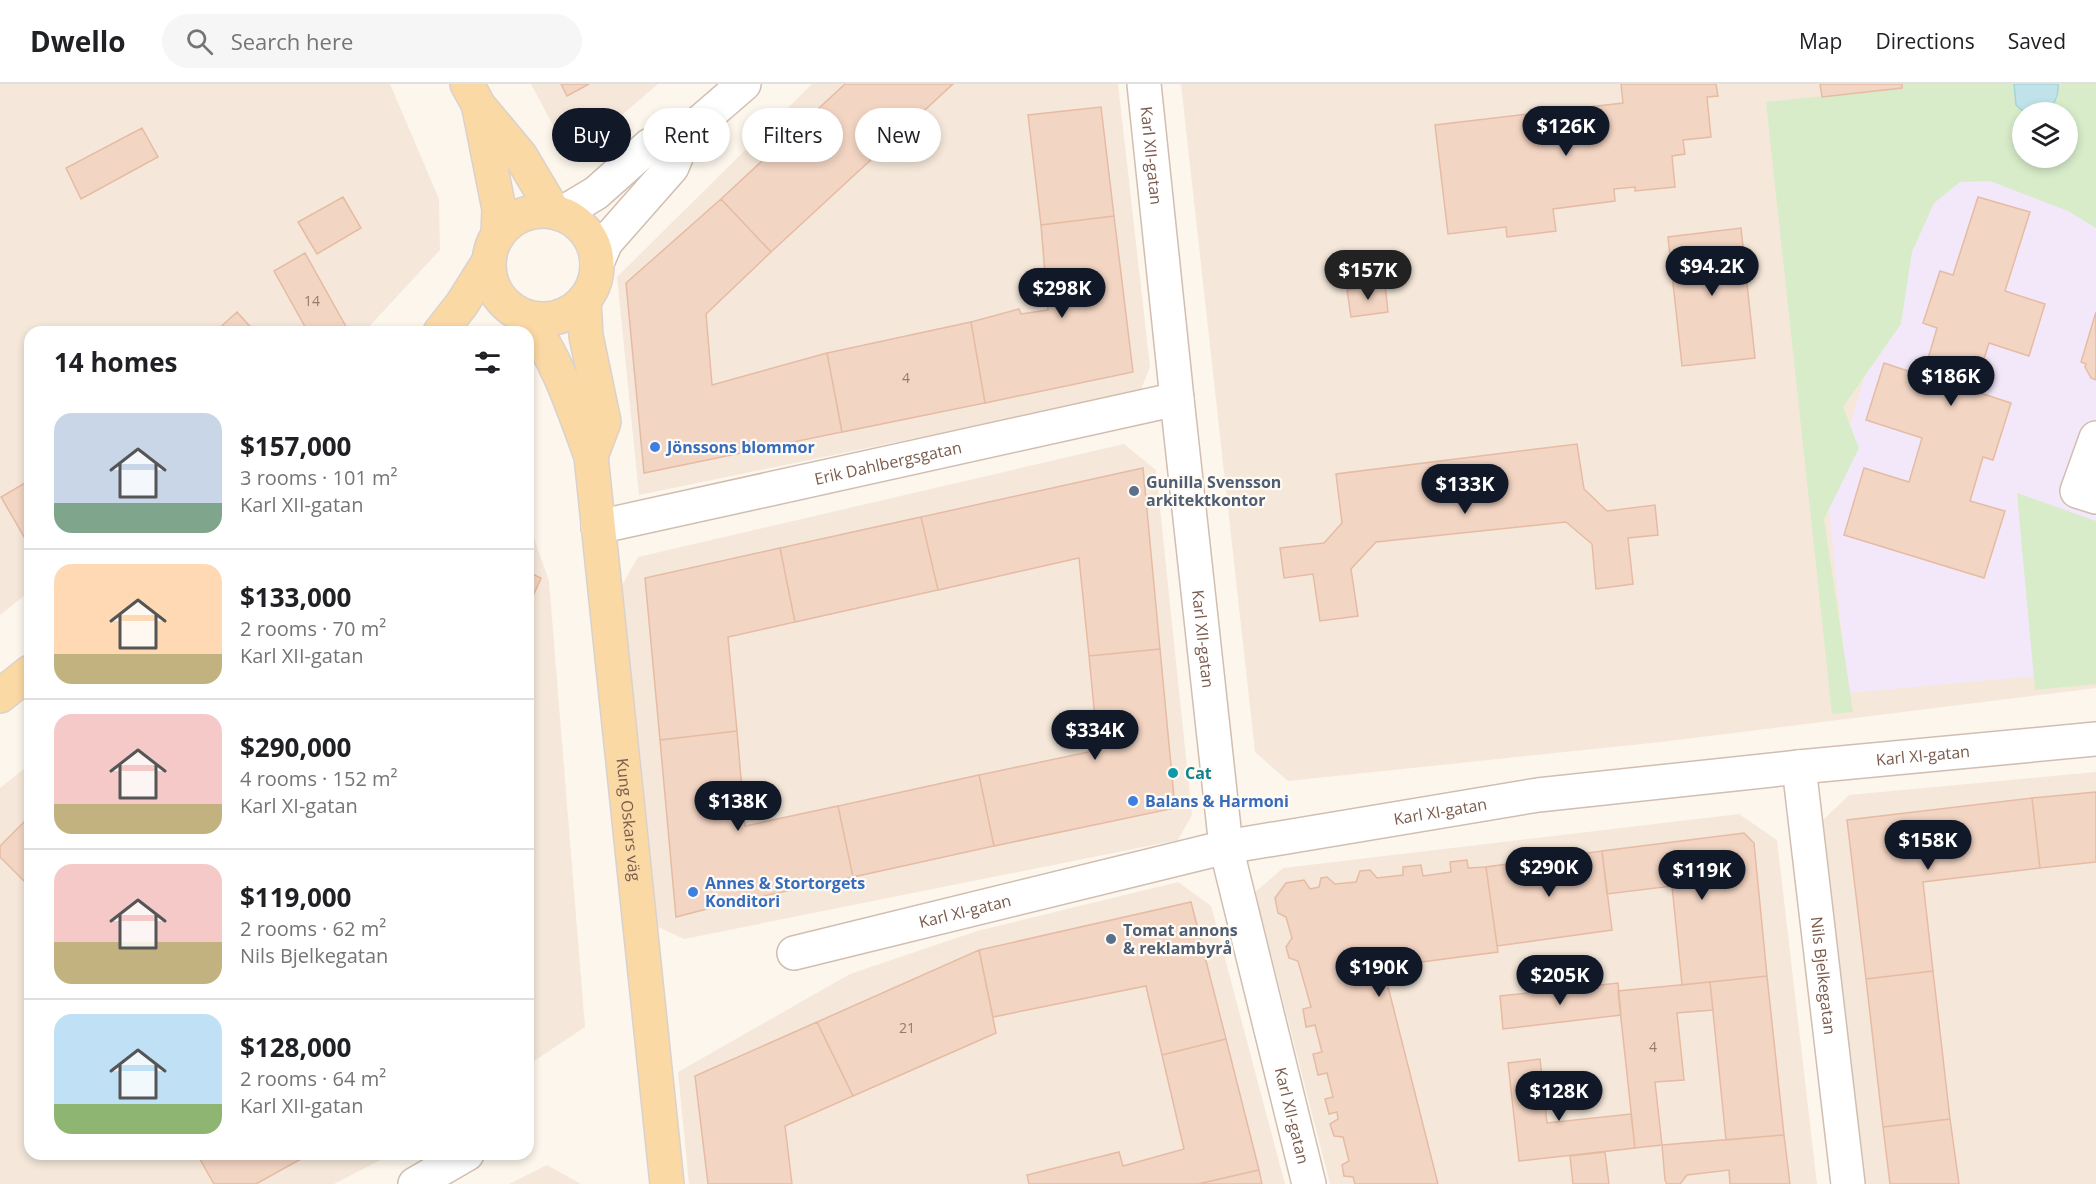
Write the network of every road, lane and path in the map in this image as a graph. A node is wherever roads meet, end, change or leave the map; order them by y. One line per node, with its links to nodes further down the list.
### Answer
1 (744, 84): 4 (street)
2 (1144, 84): 14 (street, Karl XII-gatan)
3 (473, 95): 7 (main road, Kung Oskars väg); 8 (main road, Kung Oskars väg)
4 (716, 108)
5 (643, 152): 7 (street)
6 (674, 162): 9 (street)
7 (557, 213): 8 (main road); 9 (main road, Kung Oskars väg)
8 (493, 248): 11 (main road, Kung Oskars väg); 12 (main road)
9 (597, 263): 10 (main road, Kung Oskars väg)
10 (584, 301): 11 (main road); 16 (main road, Kung Oskars väg)
11 (515, 322)
12 (445, 326)
13 (534, 336): 16 (main road, Kung Oskars väg)
14 (1177, 399): 18 (street, Erik Dahlbergsgatan); 23 (street, Karl XII-gatan)
15 (2096, 438): 17 (street)
16 (591, 456): 18 (main road, Kung Oskars väg)
17 (2096, 497)
18 (598, 527): 27 (main road, Kung Oskars väg)
19 (24, 677): 20 (main road)
20 (0, 696)
21 (2096, 739): 22 (street, Karl XI-gatan)
22 (1799, 767): 23 (street, Karl XI-gatan); 29 (street, Nils Bjelkegatan)
23 (1226, 847): 24 (street, Karl XI-gatan); 28 (street, Karl XII-gatan)
24 (794, 953)
25 (457, 1160): 26 (street)
26 (416, 1184)
27 (667, 1184)
28 (1309, 1184)
29 (1848, 1184)

